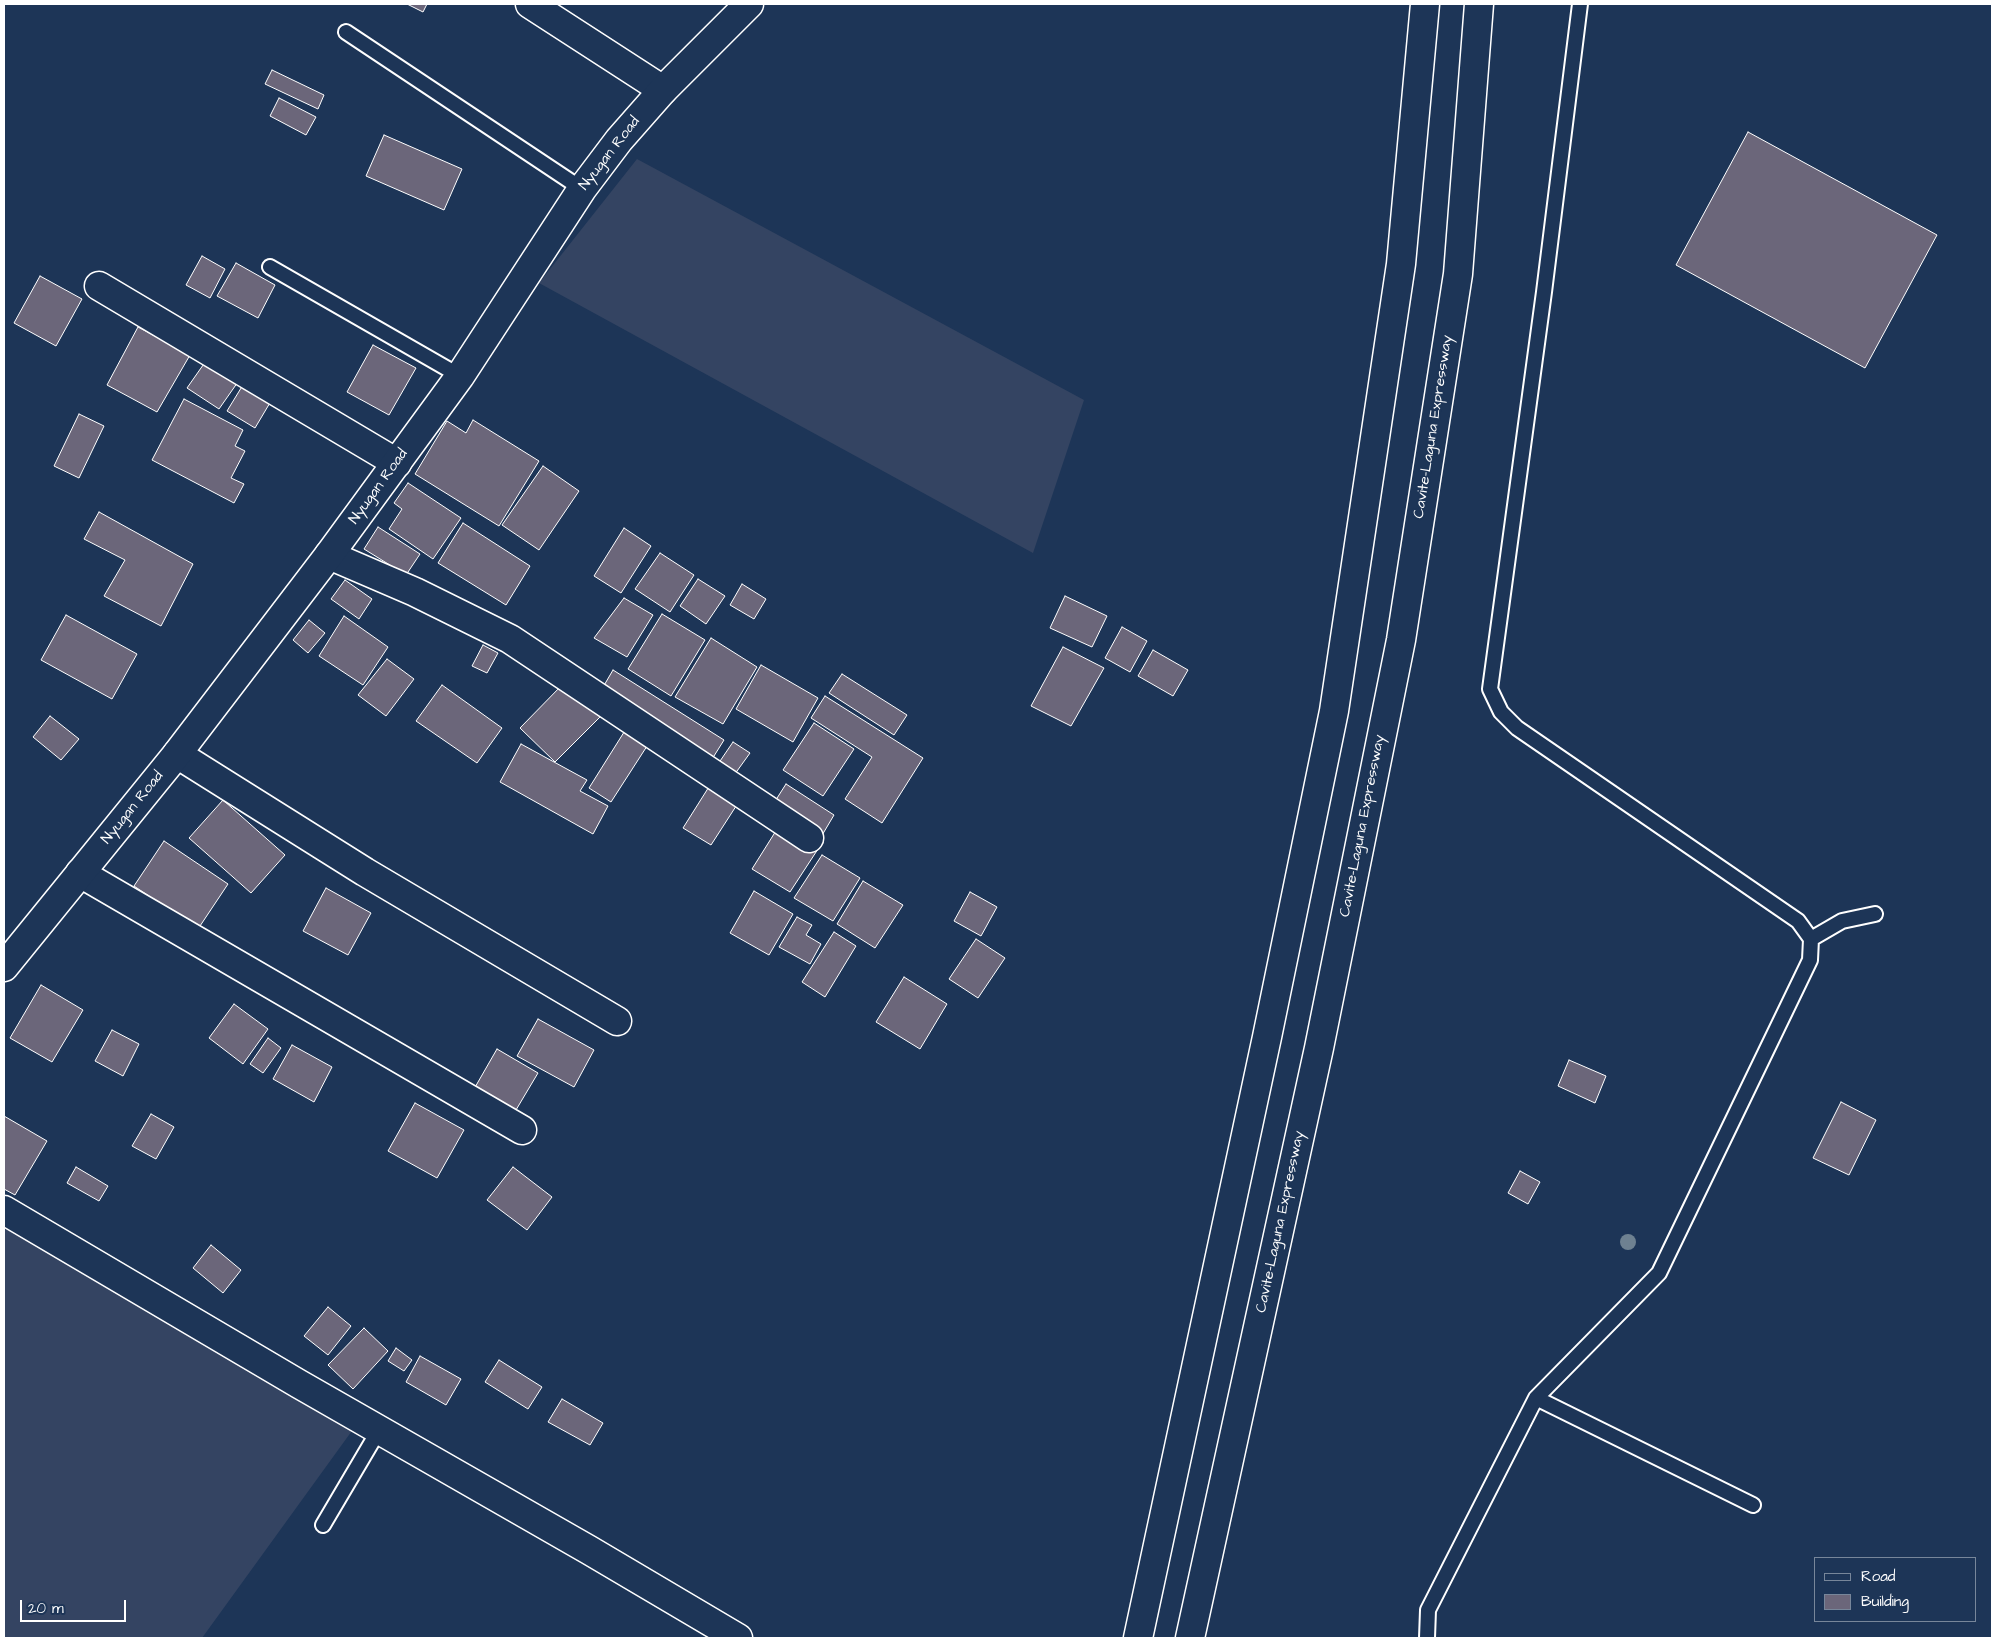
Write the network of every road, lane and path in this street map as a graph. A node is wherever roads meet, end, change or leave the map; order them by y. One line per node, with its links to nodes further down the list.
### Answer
1 (530, 4): 7 (main road)
2 (749, 4): 7 (main road, Nyugan Road)
3 (1425, 4): 28 (main road)
4 (1479, 4): 29 (main road, Cavite–Laguna Expressway)
5 (1580, 4): 18 (lane)
6 (346, 32): 8 (lane)
7 (663, 90): 8 (main road, Nyugan Road)
8 (582, 189): 11 (main road, Nyugan Road)
9 (270, 267): 11 (lane)
10 (99, 286): 12 (main road)
11 (460, 376): 12 (main road, Nyugan Road)
12 (397, 463): 13 (main road, Nyugan Road)
13 (329, 555): 14 (main road, Nyugan Road); 15 (main road)
14 (177, 754): 16 (main road, Nyugan Road); 20 (main road)
15 (808, 838)
16 (80, 873): 19 (main road, Nyugan Road); 21 (main road)
17 (1874, 914): 18 (lane)
18 (1811, 939): 23 (lane)
19 (4, 967)
20 (617, 1021)
21 (522, 1130)
22 (4, 1210): 24 (main road)
23 (1536, 1398): 25 (lane); 30 (lane)
24 (379, 1430): 26 (lane); 27 (main road)
25 (1753, 1505)
26 (323, 1525)
27 (738, 1638)
28 (1138, 1638)
29 (1190, 1638)
30 (1427, 1638)

